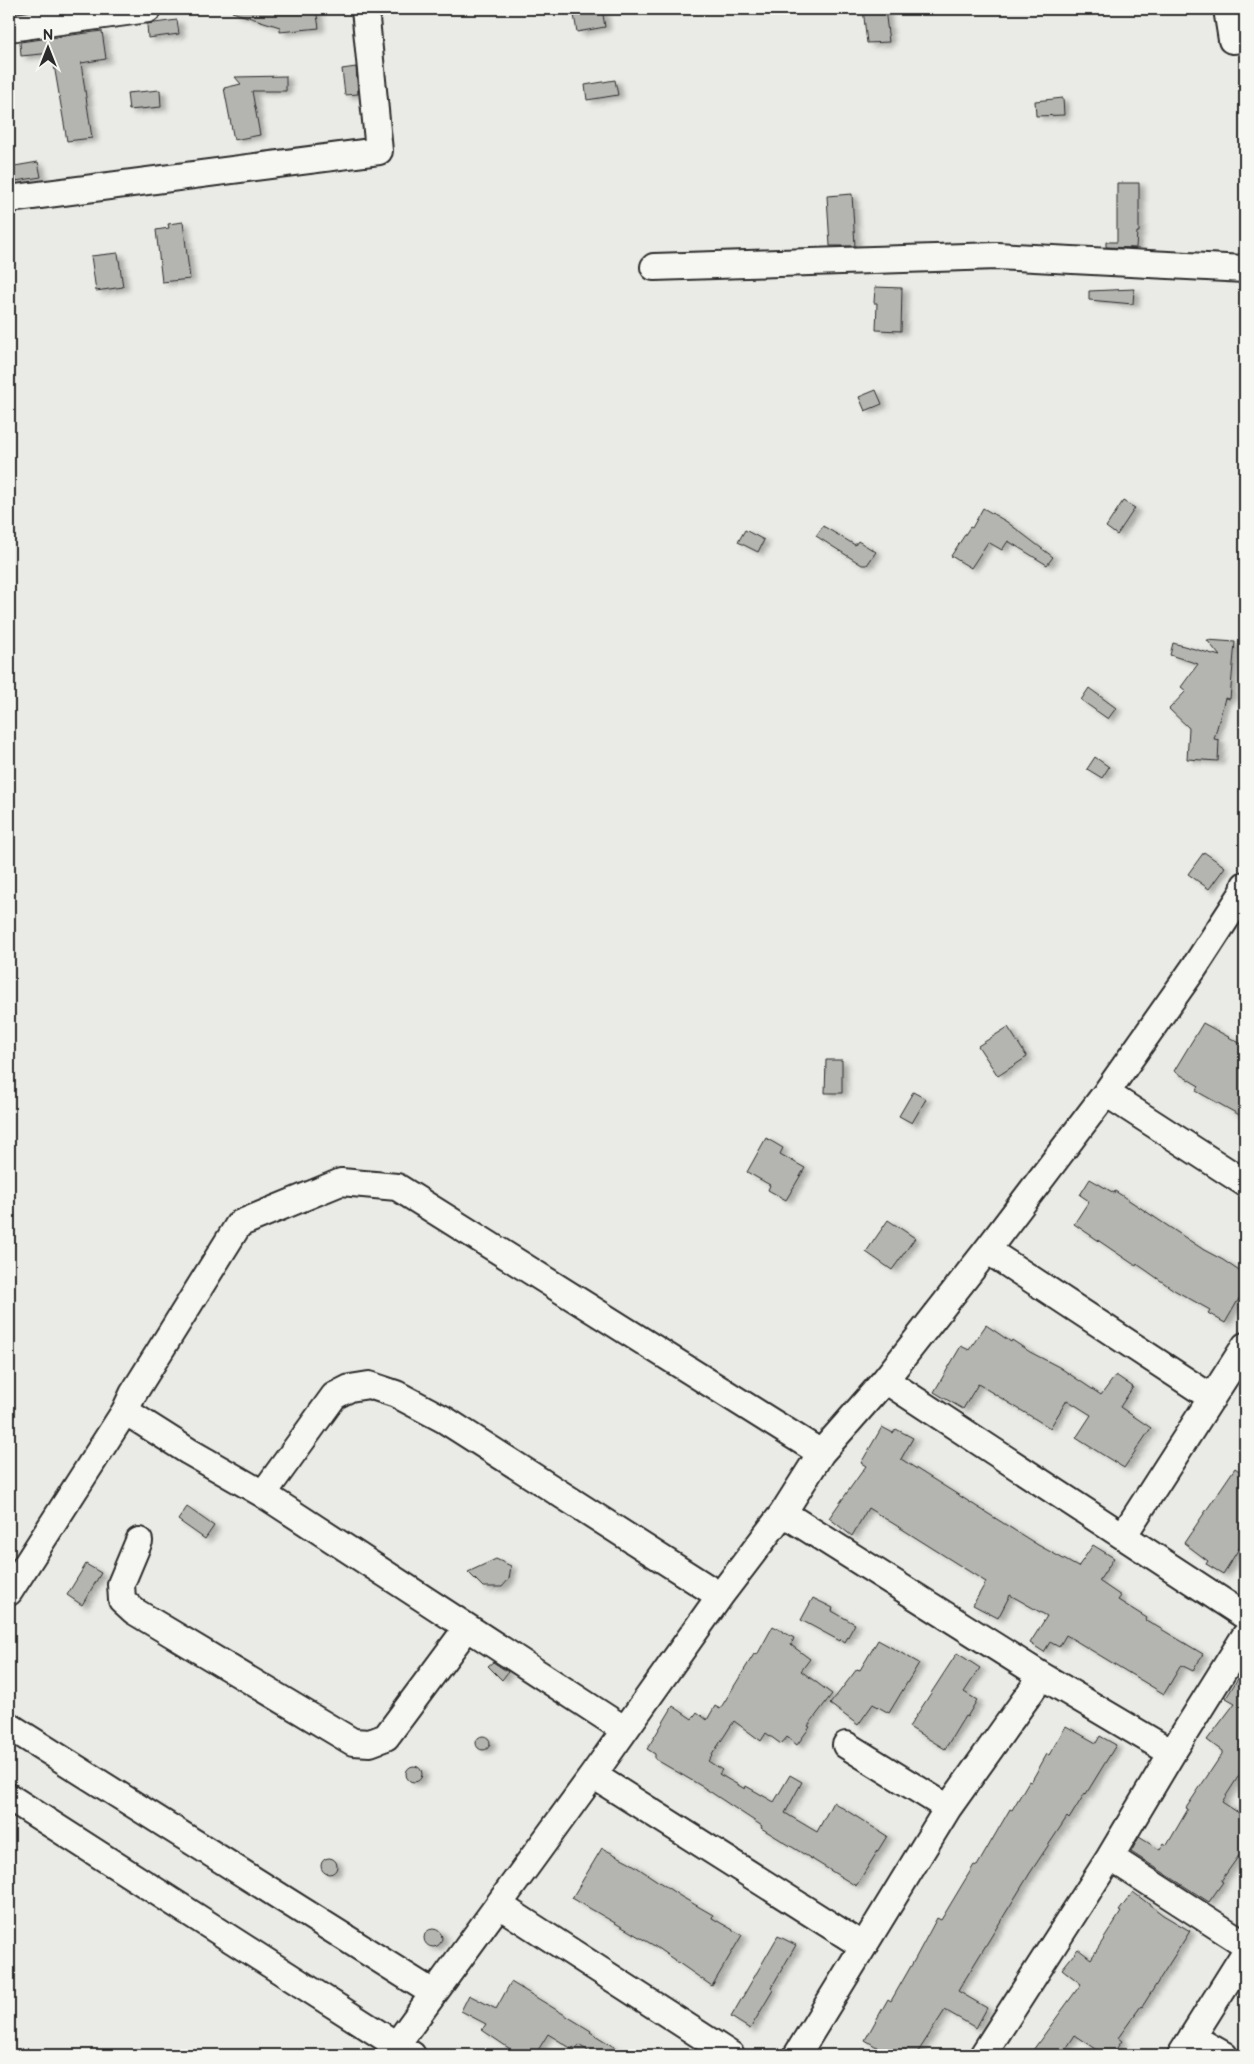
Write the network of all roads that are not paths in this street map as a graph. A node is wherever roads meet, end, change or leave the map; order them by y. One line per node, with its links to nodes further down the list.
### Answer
1 (148, 9): 4 (street)
2 (365, 9): 6 (street)
3 (1227, 9): 5 (street)
4 (9, 28)
5 (1245, 39)
6 (9, 199)
7 (654, 267): 8 (street)
8 (1245, 269)
9 (1245, 885): 10 (street)
10 (1106, 1093): 11 (street); 12 (street)
11 (1245, 1183)
12 (987, 1250): 14 (street); 15 (street)
13 (1245, 1346): 15 (street)
14 (885, 1380): 17 (street); 20 (street)
15 (1212, 1398): 20 (street)
16 (124, 1411): 17 (street); 18 (street); 22 (street)
17 (822, 1454): 19 (street)
18 (264, 1494): 23 (street); 25 (street)
19 (782, 1513): 23 (street); 27 (street)
20 (1123, 1536): 24 (street)
21 (139, 1541): 25 (street)
22 (9, 1592)
23 (720, 1596): 29 (street)
24 (1245, 1616)
25 (467, 1628): 29 (street)
26 (1245, 1636): 31 (street)
27 (1042, 1676): 31 (street); 34 (street)
28 (9, 1726): 40 (street)
29 (625, 1730): 32 (street)
30 (846, 1745): 34 (street)
31 (1172, 1753): 35 (street)
32 (593, 1775): 36 (street); 38 (street)
33 (9, 1797): 42 (street)
34 (948, 1808): 38 (street)
35 (1110, 1857): 37 (street); 45 (street)
36 (499, 1905): 40 (street); 43 (street)
37 (1245, 1944)
38 (863, 1946): 44 (street)
39 (1245, 1952): 41 (street)
40 (433, 1993): 42 (street)
41 (1186, 2046): 46 (street)
42 (399, 2052)
43 (731, 2055)
44 (797, 2055)
45 (983, 2055)
46 (1224, 2055)

